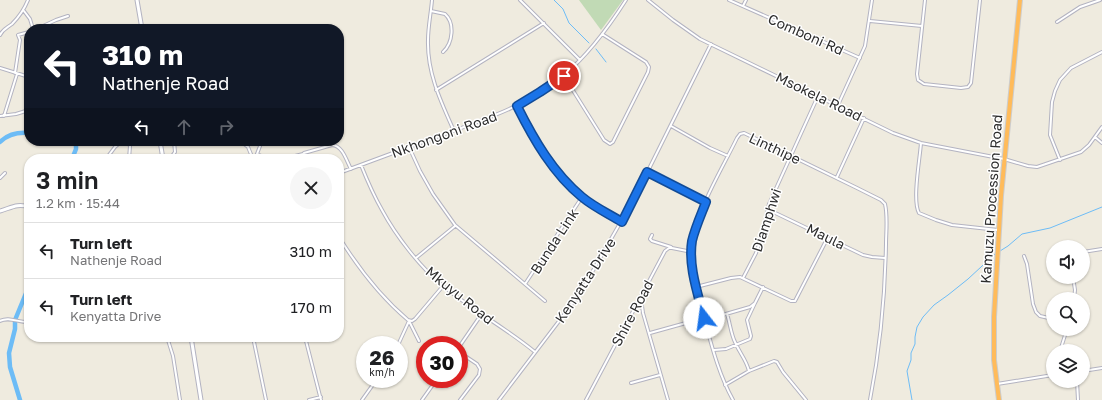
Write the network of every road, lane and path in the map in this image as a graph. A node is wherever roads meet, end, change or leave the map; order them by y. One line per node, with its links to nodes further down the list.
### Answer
1 (28, 0): 15 (street)
2 (137, 0): 23 (main road)
3 (432, 0): 16 (street)
4 (520, 0): 20 (street)
5 (626, 0): 26 (street, Nkhongoni Road)
6 (648, 0): 28 (street, Msokela Road)
7 (729, 0): 14 (street, Comboni Rd)
8 (746, 0): 14 (street)
9 (872, 0): 18 (street)
10 (925, 0): 24 (street)
11 (980, 0): 24 (street)
12 (1020, 0): 64 (highway, Kamuzu Procession Road)
13 (1100, 0): 19 (street)
14 (743, 6): 31 (street, Comboni Rd)
15 (24, 11): 21 (street); 27 (street)
16 (431, 11): 29 (street); 37 (street)
17 (68, 16): 22 (street)
18 (870, 21): 24 (street); 31 (street)
19 (1057, 22)
20 (544, 23): 32 (street); 37 (street)
21 (31, 24)
22 (47, 24)
23 (141, 24)
24 (922, 26)
25 (24, 33): 34 (street)
26 (601, 34): 32 (street, Nkhongoni Road); 36 (street)
27 (0, 35)
28 (711, 44): 38 (street, Msokela Road); 45 (street, Kenyatta Drive)
29 (443, 52)
30 (1102, 52): 65 (street)
31 (860, 58): 39 (street)
32 (580, 60): 36 (street, Nkhongoni Road)
33 (0, 68): 34 (street)
34 (16, 73): 35 (street); 43 (street)
35 (24, 75)
36 (564, 76): 40 (street, Nkhongoni Road)
37 (436, 90): 47 (street)
38 (818, 96): 39 (street, Msokela Road); 61 (street, Diamphwi)
39 (838, 105): 44 (street, Msokela Road)
40 (517, 106): 47 (street, Nkhongoni Road); 73 (street)
41 (24, 112): 43 (street)
42 (0, 116): 43 (street)
43 (4, 116)
44 (864, 118): 49 (street, Msokela Road); 71 (street)
45 (671, 126): 63 (street); 69 (street, Kenyatta Drive)
46 (1102, 127): 48 (street, Msokela Road)
47 (454, 131): 55 (street, Nkhongoni Road)
48 (1095, 137): 50 (street); 65 (street, Msokela Road)
49 (921, 143): 64 (street, Msokela Road); 81 (street)
50 (1102, 143)
51 (116, 146): 57 (street)
52 (260, 146): 58 (street)
53 (326, 146): 56 (street)
54 (337, 146): 60 (street)
55 (409, 147): 66 (street, Nkhongoni Road); 80 (street)
56 (304, 153): 59 (street)
57 (109, 154)
58 (257, 154)
59 (301, 154)
60 (343, 154)
61 (790, 155): 63 (street, Linthipe); 71 (street, Linthipe); 76 (street, Diamphwi)
62 (344, 156): 67 (street)
63 (728, 156): 74 (street, Linthipe)
64 (1004, 159): 65 (street, Msokela Road); 81 (highway, Kamuzu Procession Road)
65 (1060, 160)
66 (361, 165): 67 (street, Nkhongoni Road); 90 (street, Mkuyu Road)
67 (351, 169): 68 (street, Nkhongoni Road)
68 (344, 171)
69 (647, 172): 74 (street); 79 (street, Kenyatta Drive)
70 (5, 173): 72 (street)
71 (836, 177): 91 (street, Linthipe)
72 (0, 178)
73 (582, 197): 79 (street); 93 (street, Bunda Link)
74 (706, 202): 88 (street, Linthipe)
75 (24, 205): 77 (main road)
76 (767, 209): 83 (street, Maula); 92 (street, Diamphwi)
77 (1, 211): 78 (street)
78 (0, 215)
79 (622, 222): 117 (street, Kenyatta Drive)
80 (455, 225): 90 (street); 93 (street)
81 (999, 230): 125 (highway, Kamuzu Procession Road)
82 (652, 235): 85 (street)
83 (828, 237): 91 (street, Maula); 96 (street)
84 (344, 245): 105 (street)
85 (672, 248): 88 (street); 97 (street, Shire Road)
86 (1102, 249): 87 (street)
87 (1090, 251)
88 (692, 252): 95 (street, Linthipe)
89 (1024, 256): 102 (street)
90 (416, 258): 94 (street, Mkuyu Road)
91 (886, 258): 143 (street, Linthipe)
92 (743, 278): 95 (street); 96 (street)
93 (525, 284): 98 (street)
94 (443, 286): 100 (street, Mkuyu Road); 105 (street)
95 (696, 287): 103 (street, Linthipe)
96 (763, 287): 99 (street)
97 (641, 298): 107 (street); 139 (street, Shire Road)
98 (545, 301)
99 (755, 303): 101 (street); 115 (street)
100 (482, 314): 110 (street); 117 (street, Mkuyu Road)
101 (727, 314): 103 (street); 115 (street)
102 (1046, 317)
103 (705, 319): 107 (street); 116 (street, Linthipe)
104 (0, 321): 106 (street)
105 (409, 321): 108 (street); 109 (street)
106 (24, 322)
107 (650, 333): 122 (street)
108 (402, 336)
109 (416, 336)
110 (467, 336)
111 (169, 342): 131 (street)
112 (192, 342): 132 (main road)
113 (254, 342): 133 (street)
114 (305, 342): 130 (street)
115 (736, 345): 116 (street); 121 (street)
116 (713, 350): 126 (street, Linthipe)
117 (535, 352): 138 (street, Kenyatta Drive)
118 (468, 358): 137 (street)
119 (1102, 368): 120 (street)
120 (1090, 370)
121 (749, 371): 126 (street); 142 (street)
122 (660, 375): 124 (street); 140 (street)
123 (1046, 376): 125 (street)
124 (631, 383)
125 (997, 384): 144 (highway, Kamuzu Procession Road)
126 (725, 385): 141 (street, Linthipe)
127 (371, 388): 135 (street)
128 (431, 388): 136 (street)
129 (1077, 388): 145 (street)
130 (321, 398): 134 (street)
131 (180, 400)
132 (201, 400)
133 (266, 400)
134 (309, 400)
135 (362, 400)
136 (422, 400)
137 (460, 400)
138 (499, 400)
139 (586, 400)
140 (668, 400)
141 (733, 400)
142 (806, 400)
143 (870, 400)
144 (999, 400)
145 (1078, 400)

